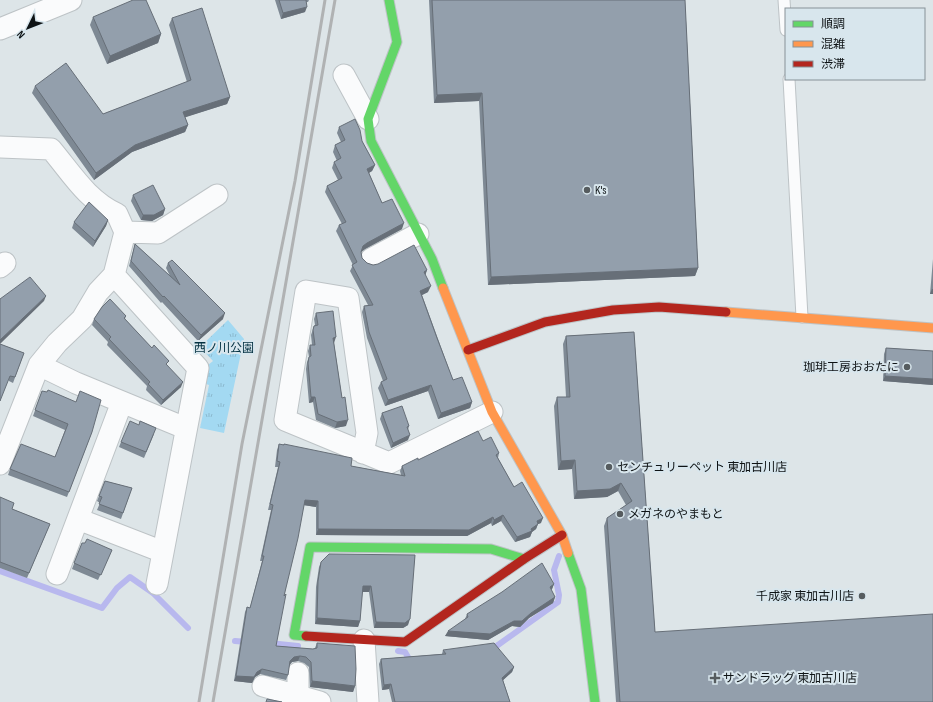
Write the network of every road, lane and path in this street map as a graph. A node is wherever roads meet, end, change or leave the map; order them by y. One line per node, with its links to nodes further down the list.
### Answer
1 (71, 0): 5 (street)
2 (389, 0): 8 (street)
3 (784, 0): 4 (lane)
4 (785, 15)
5 (0, 29)
6 (344, 75): 8 (street)
7 (789, 80): 15 (lane)
8 (368, 119): 12 (street)
9 (0, 147): 11 (street)
10 (217, 195): 11 (street)
11 (126, 232): 14 (street)
12 (418, 234): 13 (street); 17 (street)
13 (371, 259)
14 (114, 275): 18 (street); 21 (street)
15 (802, 317): 16 (street); 17 (street)
16 (933, 328)
17 (468, 350): 20 (street)
18 (38, 365): 19 (street); 23 (street)
19 (122, 402): 21 (street); 24 (street)
20 (492, 412): 22 (street); 25 (street)
21 (186, 428): 26 (street)
22 (363, 453): 22 (street)
23 (0, 464)
24 (78, 519): 26 (street); 28 (street)
25 (562, 535): 27 (street); 36 (street)
26 (164, 552): 29 (street)
27 (524, 559): 30 (street); 30 (street)
28 (58, 574)
29 (157, 584)
30 (364, 640): 35 (street)
31 (298, 673): 33 (street)
32 (262, 686): 33 (street)
33 (298, 695): 34 (street)
34 (320, 702)
35 (368, 702)
36 (595, 702)

